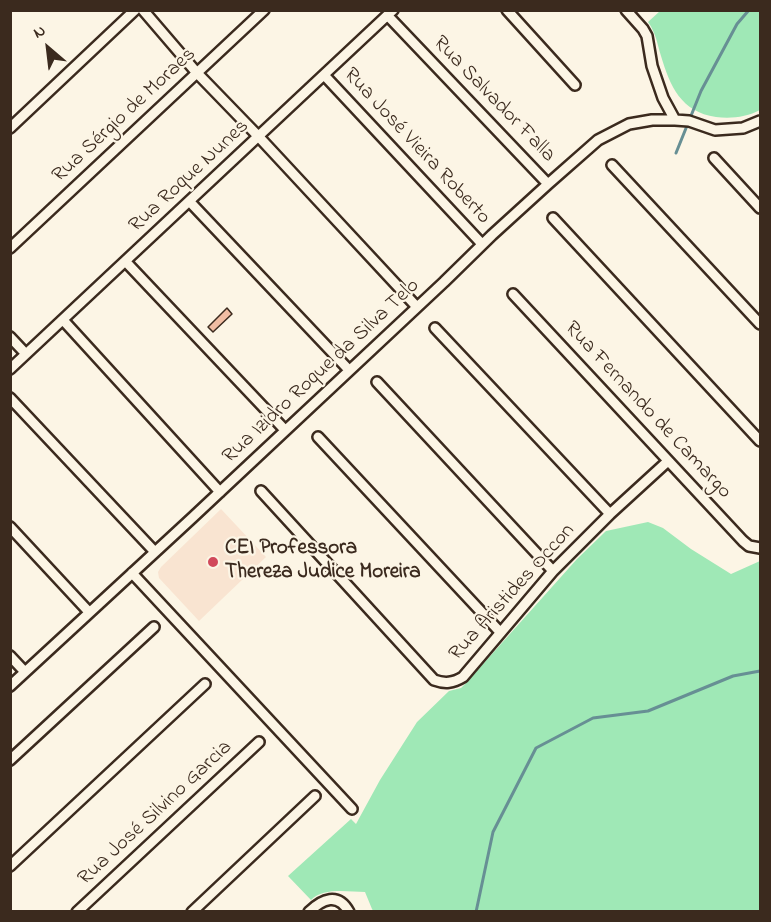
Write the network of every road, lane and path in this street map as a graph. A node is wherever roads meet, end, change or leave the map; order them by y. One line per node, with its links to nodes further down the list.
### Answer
1 (135, 10): 12 (street)
2 (142, 10): 7 (street)
3 (264, 10): 7 (street, Rua Sérgio de Moraes)
4 (507, 10): 9 (street)
5 (626, 10): 10 (street)
6 (391, 13): 8 (street, Rua Roque Nunes); 16 (street, Rua Salvador Falla)
7 (197, 73): 13 (street); 21 (street, Rua Sérgio de Moraes)
8 (324, 75): 13 (street, Rua Roque Nunes); 20 (street, Rua José Vieira Roberto)
9 (575, 85)
10 (675, 120): 11 (street, Rua Izidro Roque da Silva Telo); 16 (street, Rua Izidro Roque da Silva Telo)
11 (760, 121)
12 (10, 128)
13 (259, 136): 17 (street, Rua Roque Nunes); 24 (street)
14 (714, 158): 18 (street)
15 (612, 165): 26 (street)
16 (548, 184): 20 (street, Rua Izidro Roque da Silva Telo)
17 (190, 202): 22 (street, Rua Roque Nunes); 31 (street)
18 (760, 208)
19 (552, 218): 36 (street)
20 (482, 244): 24 (street, Rua Izidro Roque da Silva Telo)
21 (10, 248)
22 (126, 262): 25 (street, Rua Roque Nunes); 34 (street)
23 (513, 294): 37 (street, Rua Fernando de Camargo)
24 (417, 307): 31 (street, Rua Izidro Roque da Silva Telo)
25 (63, 320): 29 (street, Rua Roque Nunes); 39 (street)
26 (760, 324)
27 (435, 328): 40 (street)
28 (10, 337): 29 (street)
29 (26, 354): 30 (street, Rua Roque Nunes)
30 (10, 369)
31 (349, 370): 34 (street, Rua Izidro Roque da Silva Telo)
32 (377, 382): 44 (street)
33 (10, 398): 43 (street)
34 (285, 430): 39 (street, Rua Izidro Roque da Silva Telo)
35 (318, 437): 48 (street)
36 (760, 441)
37 (668, 461): 40 (street, Rua Aristides Occon); 42 (street, Rua Fernando de Camargo)
38 (261, 491): 48 (street, Rua Aristides Occon)
39 (220, 492): 43 (street, Rua Izidro Roque da Silva Telo)
40 (610, 514): 44 (street, Rua Aristides Occon)
41 (10, 527): 46 (street)
42 (758, 549)
43 (155, 552): 45 (street, Rua Izidro Roque da Silva Telo)
44 (553, 571): 48 (street, Rua Aristides Occon)
45 (132, 573): 46 (street, Rua Izidro Roque da Silva Telo); 56 (street)
46 (89, 612): 50 (street, Rua Izidro Roque da Silva Telo)
47 (154, 627): 54 (street)
48 (500, 632)
49 (10, 656): 50 (street)
50 (25, 672): 52 (street, Rua Izidro Roque da Silva Telo)
51 (205, 684): 57 (street)
52 (10, 686)
53 (259, 742): 58 (street, Rua José Silvino Garcia)
54 (10, 760)
55 (315, 796): 59 (street)
56 (351, 809)
57 (10, 866)
58 (77, 912)
59 (192, 912)
60 (309, 912): 61 (street)
61 (349, 912)

